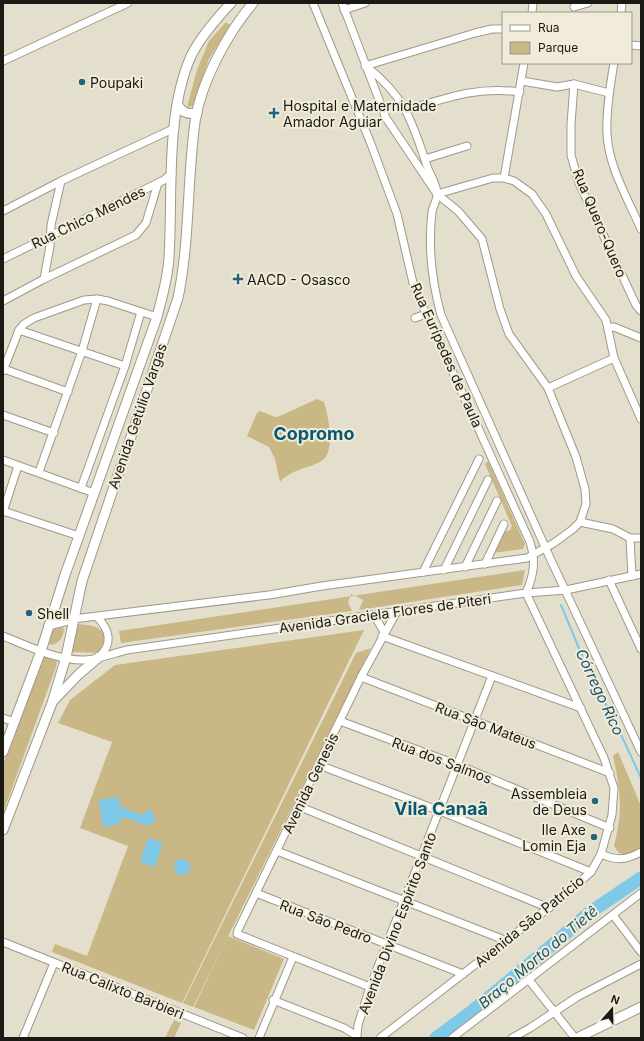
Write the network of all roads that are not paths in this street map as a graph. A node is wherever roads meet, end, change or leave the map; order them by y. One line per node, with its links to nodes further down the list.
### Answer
1 (128, 3): 10 (street)
2 (231, 3): 18 (main road, Avenida Getúlio Vargas)
3 (253, 3): 20 (main road, Avenida Getúlio Vargas)
4 (313, 3): 38 (street, Rua Eurípedes de Paula)
5 (365, 3): 7 (street)
6 (588, 3): 8 (street)
7 (343, 6): 13 (street)
8 (574, 8)
9 (502, 29): 13 (street)
10 (3, 61)
11 (524, 64): 14 (street)
12 (614, 64): 17 (street)
13 (365, 66): 19 (street); 28 (street)
14 (522, 81): 15 (street); 16 (street)
15 (574, 84): 17 (street); 36 (street, Rua Quero-Quero)
16 (520, 92): 19 (street); 25 (street)
17 (609, 93): 30 (street)
18 (177, 104): 20 (main road); 21 (main road, Avenida Getúlio Vargas)
19 (406, 110): 23 (street)
20 (197, 113): 81 (main road, Avenida Getúlio Vargas)
21 (175, 128): 24 (main road, Avenida Getúlio Vargas); 26 (street)
22 (467, 146): 23 (street)
23 (425, 159): 28 (street)
24 (172, 173): 27 (street, Rua Chico Mendes); 39 (main road, Avenida Getúlio Vargas)
25 (504, 178): 28 (street); 41 (street)
26 (62, 181): 29 (street); 31 (street)
27 (158, 183): 31 (street, Rua Chico Mendes); 33 (street)
28 (437, 194): 48 (street); 67 (street)
29 (3, 211)
30 (641, 228)
31 (50, 235): 32 (street, Rua Chico Mendes); 33 (street)
32 (3, 259)
33 (44, 279): 35 (street)
34 (97, 299): 37 (street); 42 (street); 44 (street)
35 (3, 301)
36 (641, 311)
37 (141, 312): 39 (street); 46 (street, Avenida Getúlio Vargas)
38 (426, 314): 40 (street); 68 (street, Rua Eurípedes de Paula)
39 (157, 317): 59 (main road, Avenida Getúlio Vargas)
40 (414, 318)
41 (608, 327): 43 (street); 45 (street)
42 (19, 330): 44 (street); 47 (street)
43 (641, 338)
44 (82, 351): 46 (street); 49 (street)
45 (614, 358): 48 (street); 51 (street)
46 (125, 366): 58 (street, Avenida Getúlio Vargas)
47 (3, 370): 49 (street)
48 (548, 388): 62 (street)
49 (68, 392): 52 (street)
50 (3, 415): 52 (street)
51 (641, 419)
52 (54, 433): 56 (street)
53 (479, 459): 72 (street)
54 (3, 460): 55 (street)
55 (18, 466): 56 (street); 61 (street)
56 (39, 472): 58 (street)
57 (488, 480): 71 (street)
58 (81, 488): 59 (street)
59 (94, 493): 64 (main road, Avenida Getúlio Vargas)
60 (497, 501): 70 (street)
61 (3, 511): 64 (street)
62 (580, 522): 65 (street); 67 (street)
63 (504, 524): 69 (street)
64 (79, 536): 82 (main road, Avenida Getúlio Vargas)
65 (630, 538): 66 (street); 74 (street)
66 (641, 538)
67 (546, 548): 68 (street); 76 (street)
68 (534, 555): 69 (street); 77 (street, Rua Eurípedes de Paula)
69 (485, 564): 70 (street)
70 (465, 567): 71 (street)
71 (444, 570): 72 (street)
72 (423, 572): 80 (street)
73 (641, 574): 74 (street, Avenida Graciela Flores de Piteri)
74 (632, 576): 75 (street, Avenida Graciela Flores de Piteri)
75 (609, 580): 76 (street, Avenida Graciela Flores de Piteri); 86 (street)
76 (566, 590): 77 (street, Avenida Graciela Flores de Piteri); 100 (street)
77 (526, 593): 78 (street, Avenida Graciela Flores de Piteri); 94 (street, Avenida São Patrício)
78 (397, 612): 79 (street, Avenida Graciela Flores de Piteri); 83 (street, Avenida Genesis)
79 (374, 615): 83 (street); 87 (street, Avenida Graciela Flores de Piteri)
80 (97, 617): 81 (street); 85 (street)
81 (73, 619): 82 (main road); 89 (main road, Avenida Getúlio Vargas)
82 (49, 625): 88 (main road, Avenida Getúlio Vargas)
83 (383, 634): 91 (street); 92 (street, Avenida Genesis)
84 (3, 636): 88 (street, Avenida Graciela Flores de Piteri)
85 (109, 643): 87 (street, Avenida Graciela Flores de Piteri); 90 (street)
86 (641, 648)
87 (128, 650): 90 (street, Avenida Graciela Flores de Piteri)
88 (41, 651): 89 (street, Avenida Graciela Flores de Piteri); 97 (main road, Avenida Getúlio Vargas)
89 (66, 657): 90 (street, Avenida Graciela Flores de Piteri); 93 (main road, Avenida Getúlio Vargas)
90 (99, 657): 93 (main road)
91 (492, 676): 94 (street); 98 (street, Avenida Divino Espírito Santo)
92 (361, 677): 96 (street, Avenida Genesis); 98 (street, Rua São Mateus)
93 (52, 702): 107 (main road, Avenida Getúlio Vargas)
94 (581, 708): 103 (street, Avenida São Patrício)
95 (3, 718): 97 (street)
96 (340, 721): 101 (street, Avenida Genesis); 102 (street, Rua dos Salmos)
97 (14, 722): 99 (main road, Avenida Getúlio Vargas)
98 (475, 722): 102 (street, Avenida Divino Espírito Santo); 103 (street, Rua São Mateus)
99 (3, 752)
100 (641, 752)
101 (319, 765): 104 (street, Avenida Genesis); 105 (street)
102 (458, 765): 105 (street, Avenida Divino Espírito Santo); 106 (street, Rua dos Salmos)
103 (610, 772): 106 (street, Avenida São Patrício)
104 (298, 806): 108 (street, Avenida Genesis); 111 (street)
105 (440, 811): 111 (street, Avenida Divino Espírito Santo); 112 (street)
106 (610, 828): 110 (street, Avenida São Patrício)
107 (3, 830)
108 (277, 851): 113 (street, Avenida Genesis); 115 (street)
109 (641, 852): 110 (street)
110 (601, 854): 112 (street, Avenida São Patrício)
111 (422, 855): 115 (street, Avenida Divino Espírito Santo); 116 (street)
112 (590, 872): 116 (street, Avenida São Patrício)
113 (256, 893): 120 (street, Rua São Pedro); 122 (street, Avenida Genesis)
114 (641, 893): 117 (street)
115 (404, 900): 118 (street); 120 (street, Avenida Divino Espírito Santo)
116 (549, 908): 118 (street, Avenida São Patrício)
117 (613, 915): 121 (street); 126 (street)
118 (507, 940): 125 (street, Avenida São Patrício)
119 (3, 942): 123 (street, Rua Calixto Barbieri)
120 (387, 945): 125 (street, Rua São Pedro); 127 (street, Avenida Divino Espírito Santo)
121 (641, 952)
122 (293, 957): 127 (street); 128 (street)
123 (54, 963): 134 (street); 135 (street, Rua Calixto Barbieri)
124 (641, 964): 130 (street)
125 (463, 974): 133 (street, Avenida São Patrício)
126 (529, 980): 130 (street); 138 (street)
127 (370, 987): 132 (street, Avenida Divino Espírito Santo)
128 (273, 1000): 132 (street); 136 (street)
129 (641, 1007): 131 (main road)
130 (554, 1012): 139 (street); 140 (street)
131 (588, 1036): 140 (main road)
132 (355, 1037): 137 (street)
133 (382, 1037)
134 (23, 1038)
135 (243, 1038)
136 (258, 1038)
137 (365, 1038)
138 (452, 1038)
139 (512, 1038)
140 (576, 1038)

